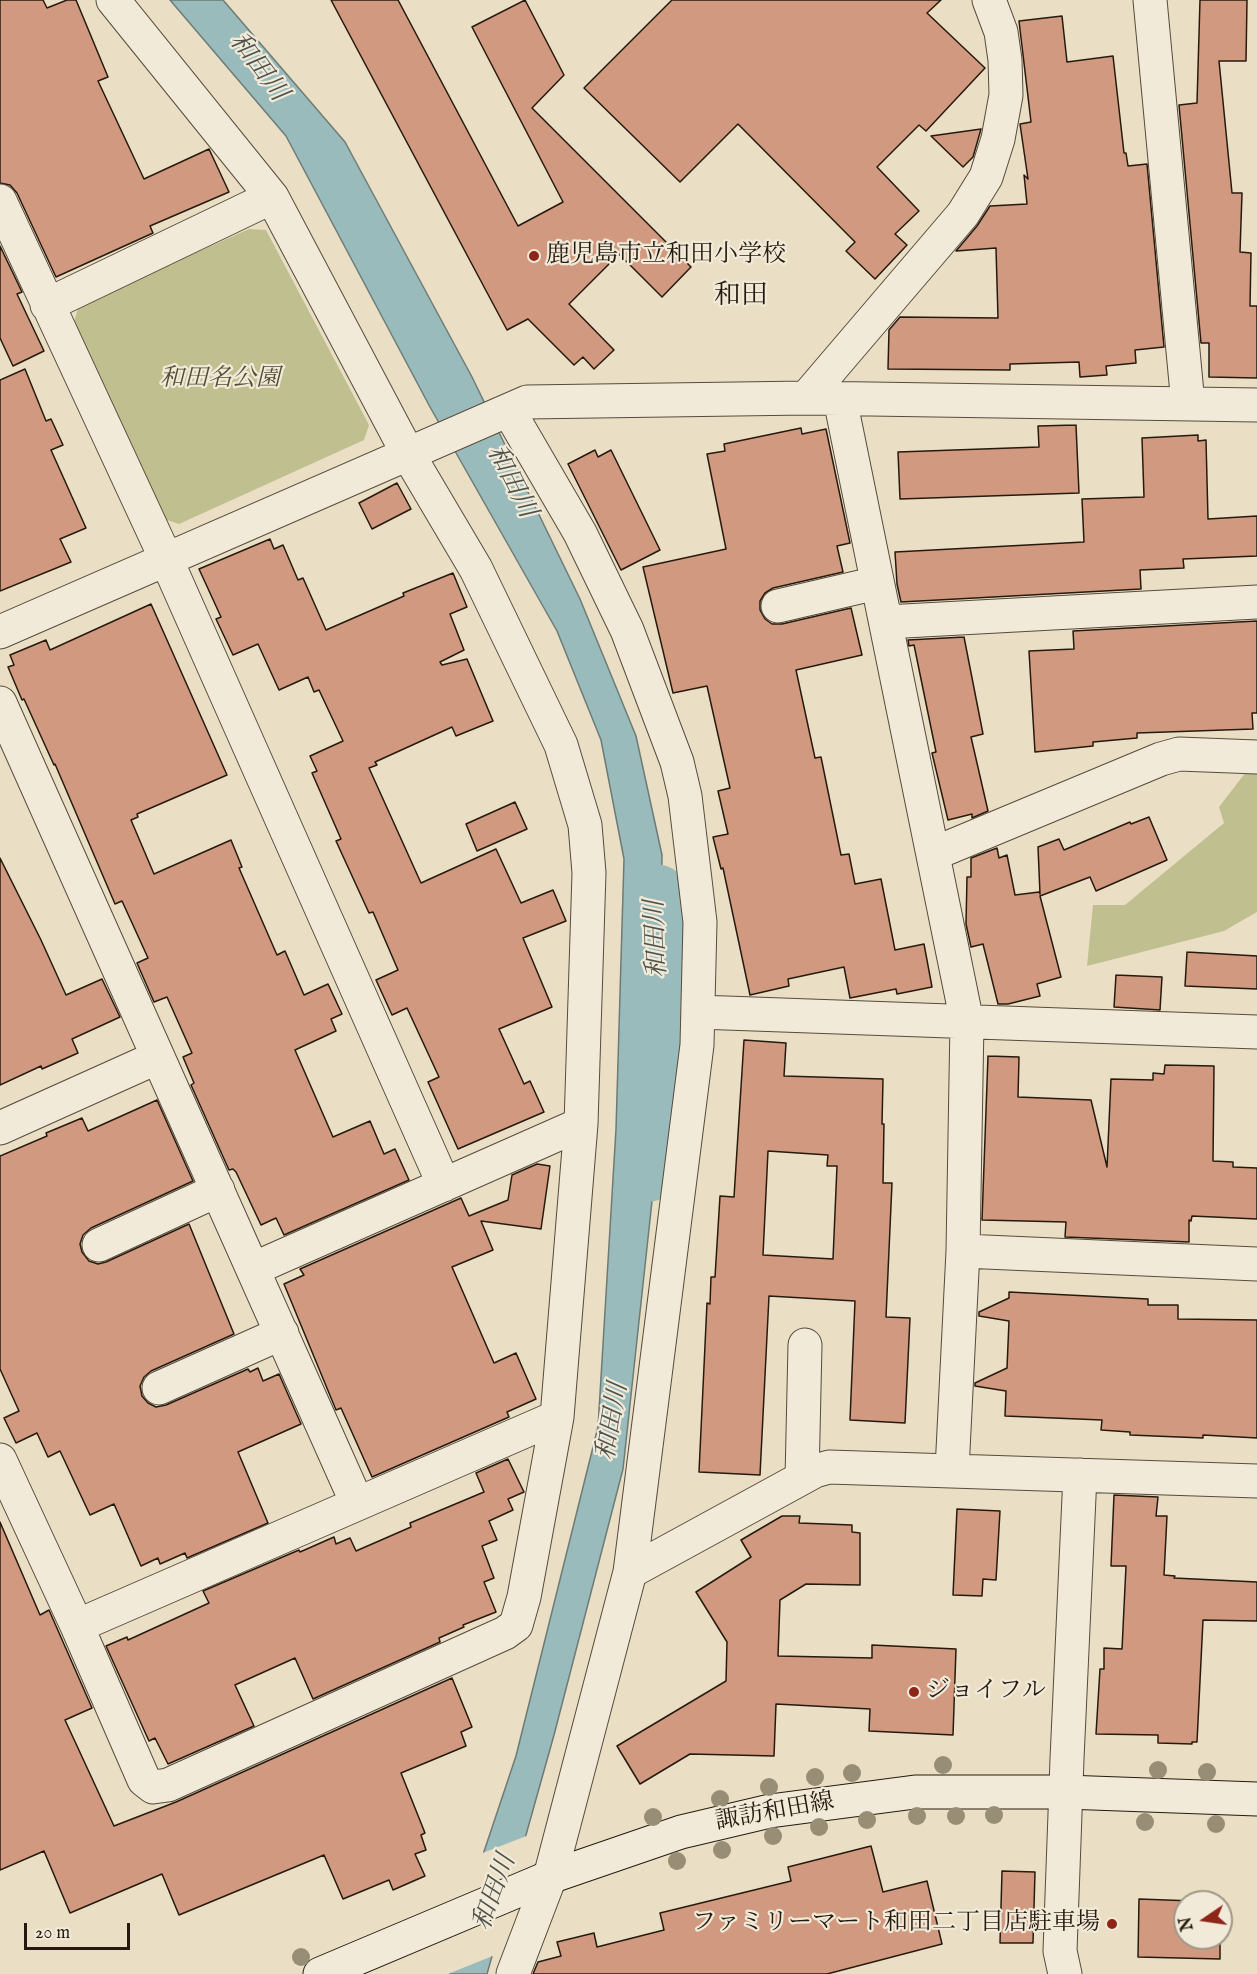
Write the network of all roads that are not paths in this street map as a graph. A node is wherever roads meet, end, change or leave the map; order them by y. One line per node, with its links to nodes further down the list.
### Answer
1 (113, 0): 4 (street)
2 (1150, 0): 9 (street)
3 (995, 1): 7 (street)
4 (272, 197): 6 (street); 12 (street)
5 (0, 201): 6 (street)
6 (47, 305): 13 (street)
7 (806, 398): 8 (street); 11 (street)
8 (840, 399): 9 (street); 14 (street)
9 (1188, 404): 10 (street)
10 (1257, 405)
11 (509, 411): 12 (street); 22 (street)
12 (416, 450): 13 (street); 26 (street)
13 (167, 561): 18 (street); 28 (street)
14 (877, 583): 16 (street); 17 (street)
15 (1257, 602): 17 (street)
16 (778, 606)
17 (886, 622): 21 (street)
18 (0, 632)
19 (0, 703): 25 (street)
20 (1257, 757): 21 (street)
21 (933, 854): 23 (street)
22 (698, 1012): 23 (street); 44 (street)
23 (967, 1022): 24 (street); 31 (street)
24 (1257, 1032)
25 (158, 1057): 27 (street); 29 (street)
26 (581, 1124): 28 (street); 37 (street)
27 (0, 1128)
28 (444, 1185): 33 (street)
29 (218, 1190): 30 (street); 33 (street)
30 (99, 1245)
31 (963, 1251): 32 (street); 39 (street)
32 (1257, 1264)
33 (253, 1269): 34 (street)
34 (282, 1333): 36 (street); 43 (street)
35 (805, 1345): 41 (street)
36 (159, 1388)
37 (557, 1417): 43 (street); 45 (street)
38 (0, 1461): 45 (street)
39 (952, 1470): 40 (street); 41 (street)
40 (1080, 1474): 42 (street); 46 (street)
41 (802, 1478): 44 (street)
42 (1257, 1481)
43 (357, 1503): 45 (street)
44 (630, 1572): 48 (street)
45 (77, 1626)
46 (1065, 1792): 47 (street, 諏訪和田線); 48 (street, 諏訪和田線); 51 (street)
47 (1257, 1799)
48 (550, 1877): 49 (street, 諏訪和田線); 50 (street)
49 (320, 1974)
50 (513, 1974)
51 (1065, 1974)

